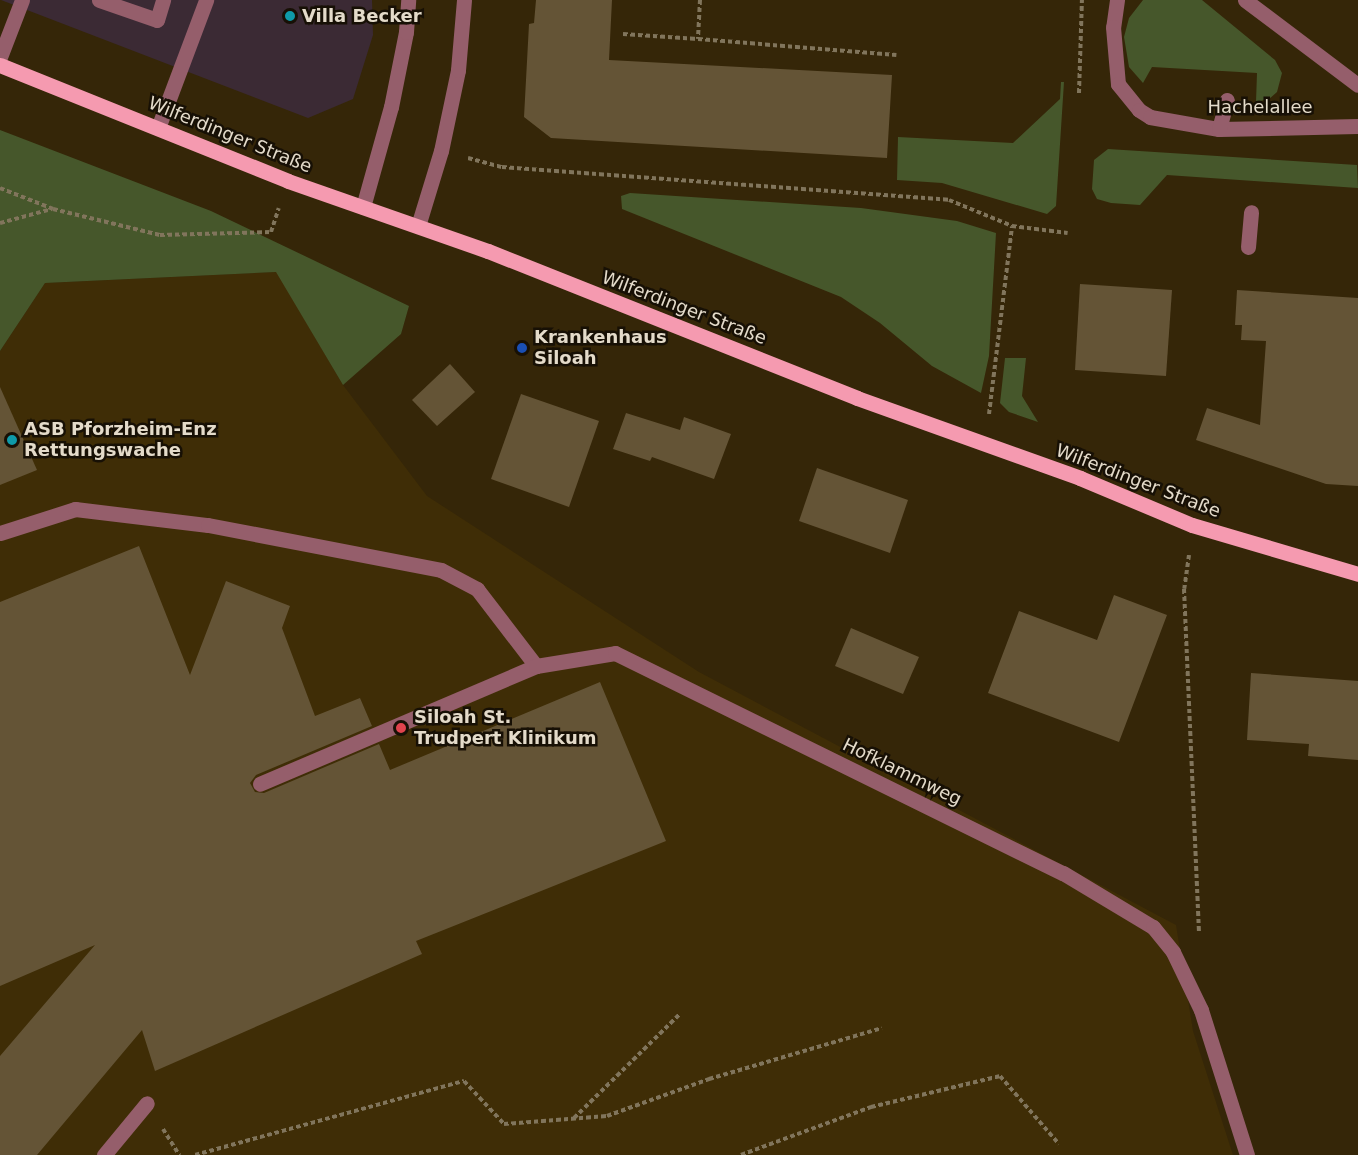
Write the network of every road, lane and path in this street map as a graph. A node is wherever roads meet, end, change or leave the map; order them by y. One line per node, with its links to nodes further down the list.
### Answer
1 (22, 0): 14 (street)
2 (99, 0): 3 (street)
3 (163, 0)
4 (206, 0): 20 (street)
5 (408, 0): 25 (street)
6 (464, 0): 22 (street)
7 (700, 0): 12 (path)
8 (1082, 0): 17 (path)
9 (1117, 0): 21 (street, Hachelallee)
10 (1245, 0): 16 (street)
11 (623, 34): 12 (path)
12 (698, 39): 13 (path)
13 (896, 55)
14 (0, 57)
15 (0, 65): 20 (main road, Wilferdinger Straße)
16 (1358, 85)
17 (1079, 93)
18 (1227, 100): 21 (street)
19 (1358, 126): 21 (street, Hachelallee)
20 (158, 128): 23 (main road, Wilferdinger Straße)
21 (1219, 129)
22 (441, 151): 29 (street); 30 (path)
23 (288, 181): 25 (main road, Wilferdinger Straße); 26 (path)
24 (0, 188): 26 (path)
25 (363, 207): 29 (main road, Wilferdinger Straße)
26 (53, 209): 28 (path)
27 (1251, 212): 32 (street)
28 (0, 223)
29 (418, 226): 33 (main road, Wilferdinger Straße)
30 (1012, 226): 31 (path); 33 (path)
31 (1068, 232)
32 (1248, 246)
33 (979, 440): 34 (main road, Wilferdinger Straße)
34 (1192, 525): 36 (main road, Wilferdinger Straße); 39 (path)
35 (0, 533): 37 (street)
36 (1358, 574)
37 (536, 666): 38 (street, Hofklammweg); 48 (street, Hofklammweg)
38 (260, 784)
39 (1199, 945)
40 (680, 1014): 43 (path)
41 (882, 1028): 43 (path)
42 (147, 1103): 45 (street)
43 (574, 1118): 46 (path)
44 (1059, 1144): 47 (path)
45 (104, 1155)
46 (195, 1155)
47 (741, 1155)
48 (1247, 1155)

